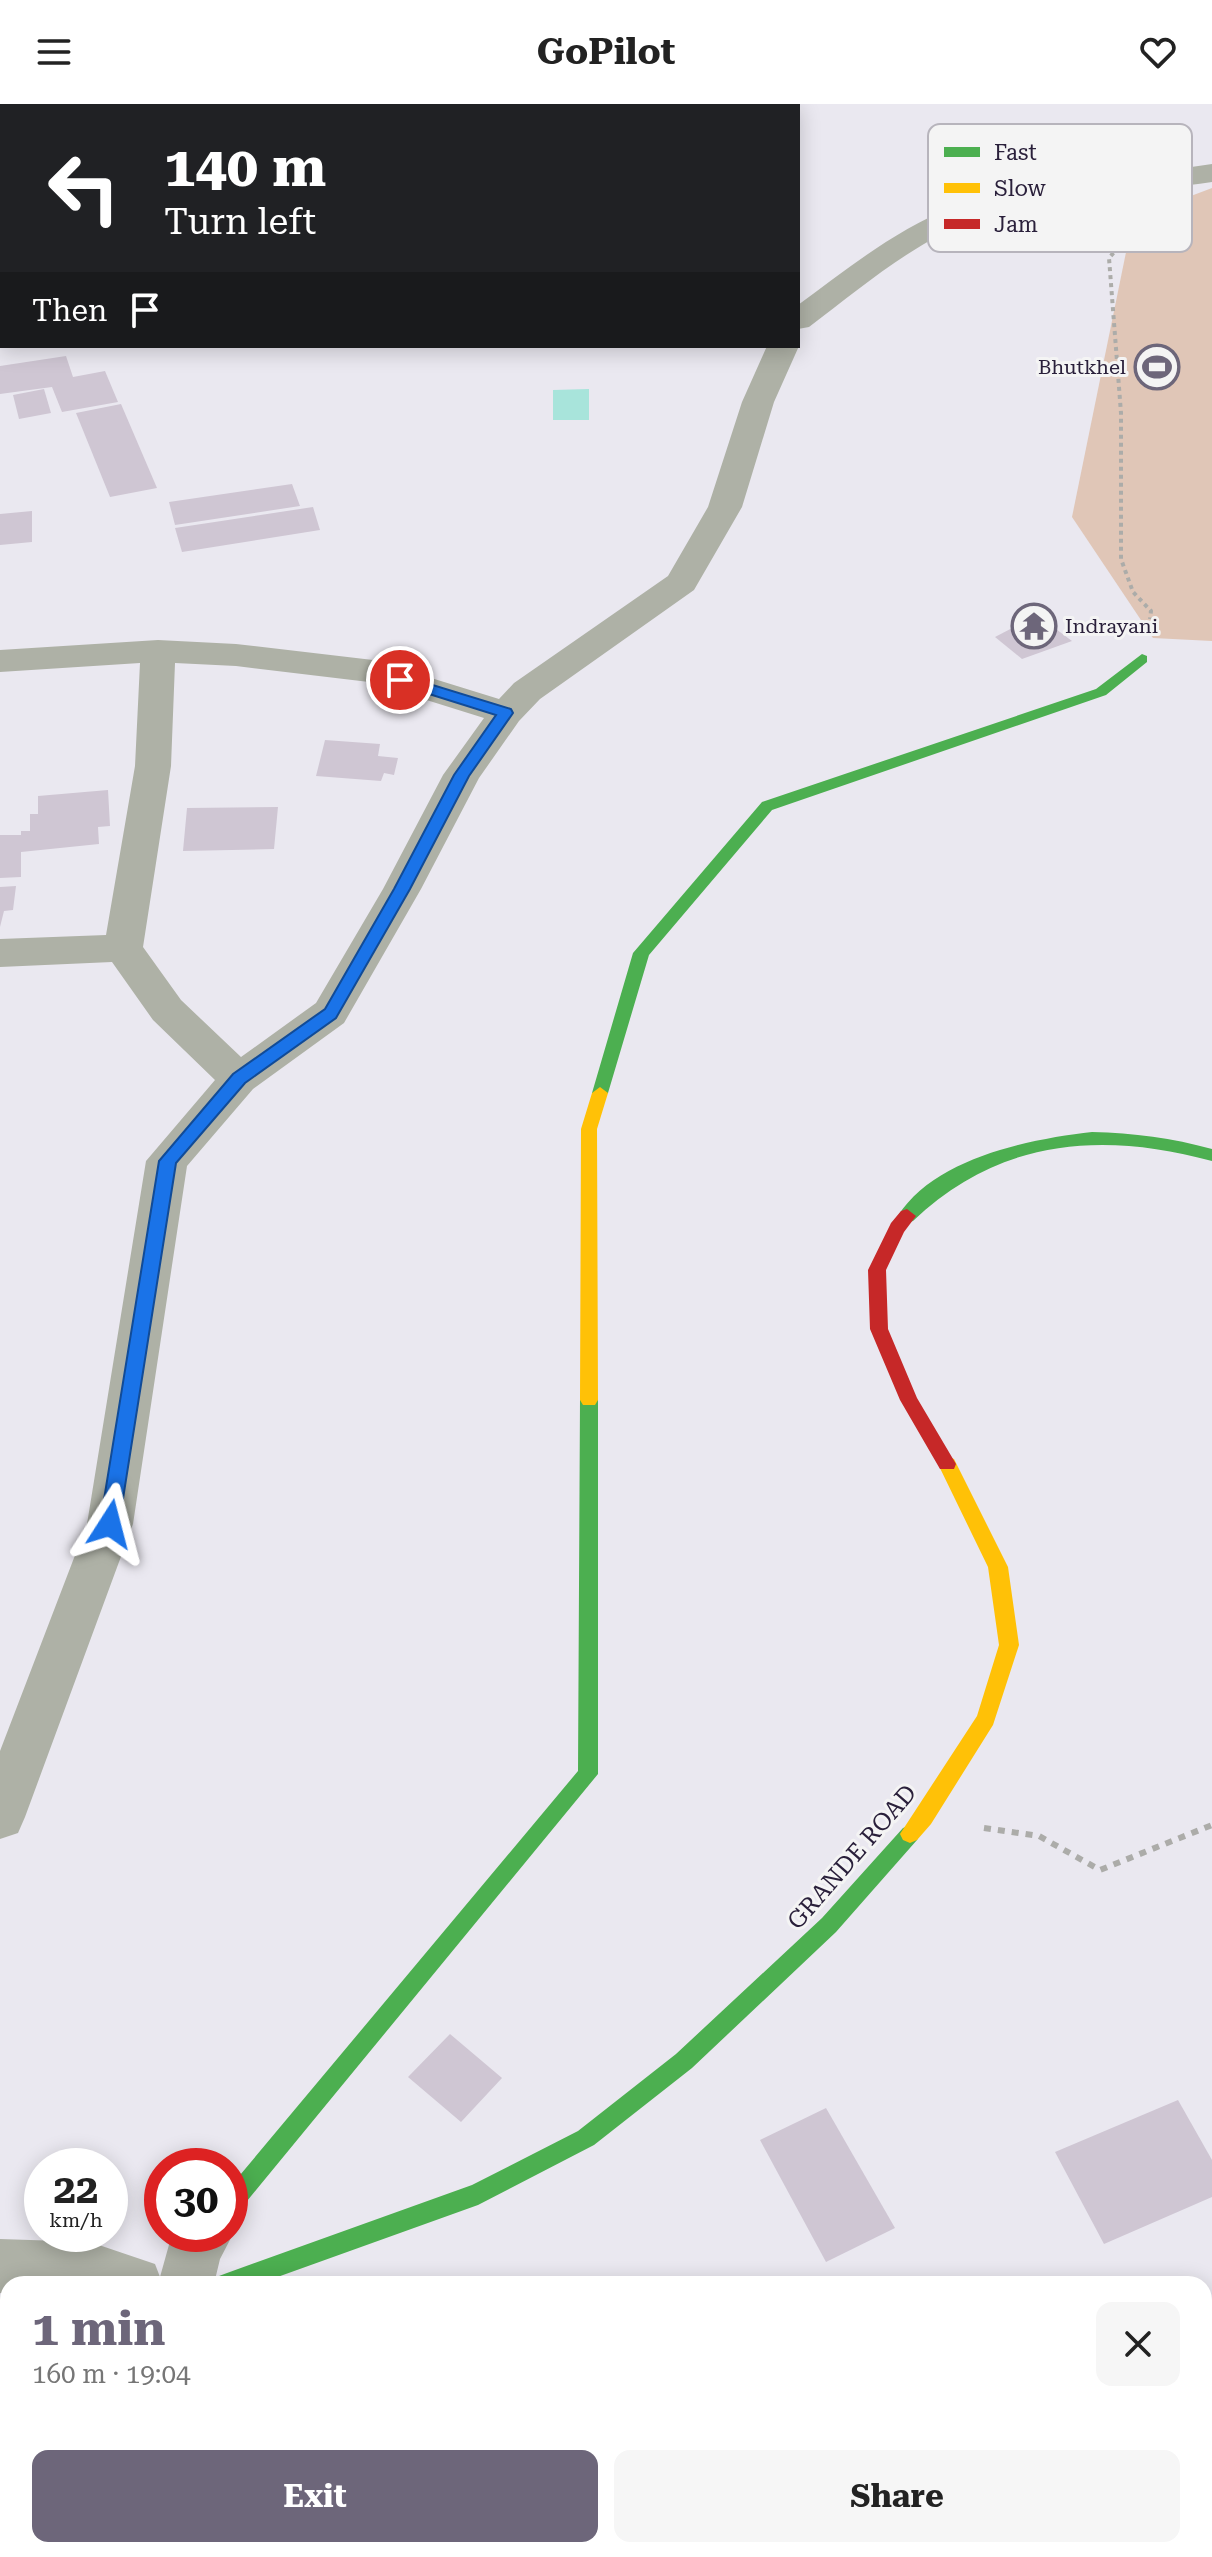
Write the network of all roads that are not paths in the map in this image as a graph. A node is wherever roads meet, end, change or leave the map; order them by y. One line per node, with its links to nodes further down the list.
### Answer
1 (1212, 173): 2 (street)
2 (1192, 176)
3 (928, 231): 4 (street)
4 (800, 319)
5 (782, 348): 9 (street)
6 (158, 651): 8 (street); 9 (street); 10 (street)
7 (1142, 659): 15 (street)
8 (0, 661)
9 (506, 713): 12 (street)
10 (123, 948): 11 (street); 12 (street)
11 (0, 953)
12 (239, 1079): 14 (street)
13 (1212, 1155): 20 (street, GRANDE ROAD)
14 (0, 1817)
15 (248, 2182)
16 (194, 2252): 19 (street)
17 (0, 2266): 18 (street)
18 (111, 2276)
19 (188, 2276)
20 (249, 2276)

